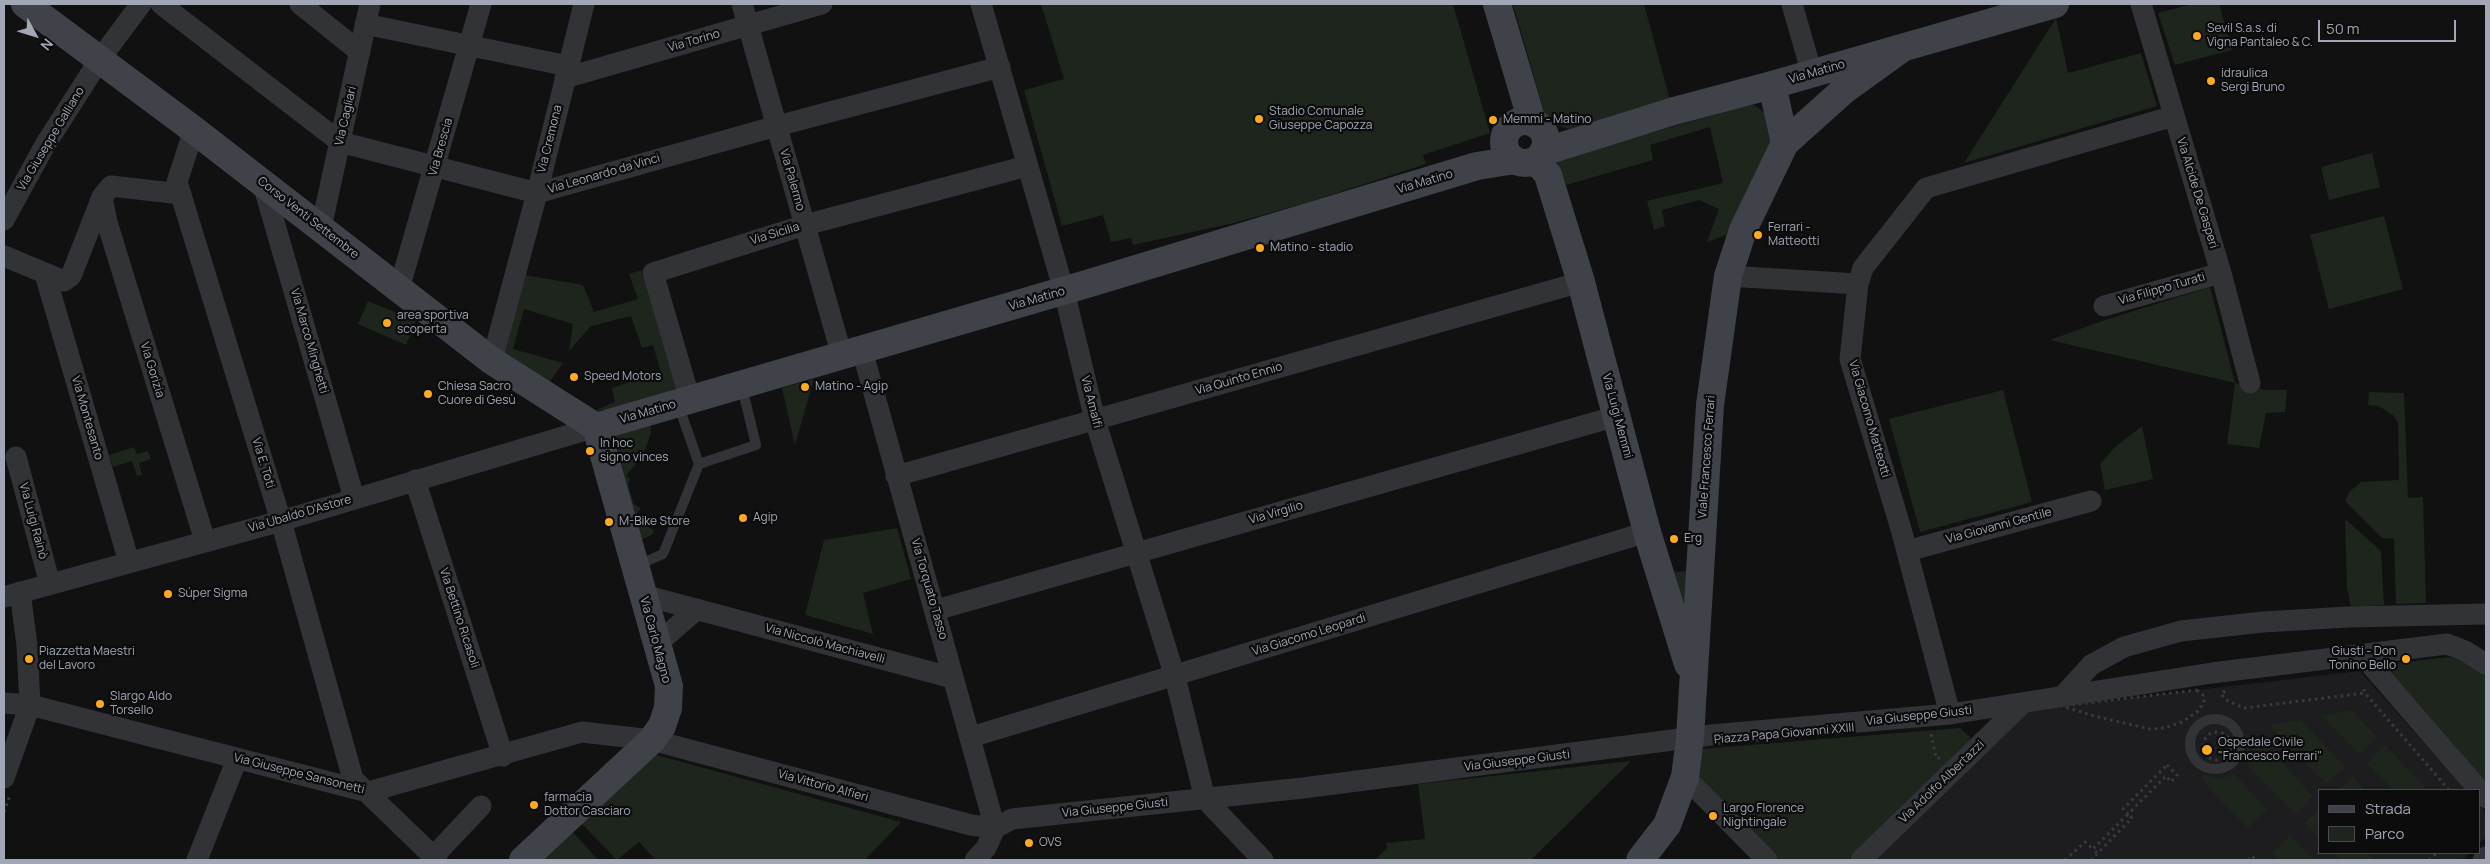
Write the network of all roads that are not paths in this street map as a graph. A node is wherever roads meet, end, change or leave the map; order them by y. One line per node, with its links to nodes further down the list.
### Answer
1 (25, 4): 19 (street, Corso Venti Settembre)
2 (141, 4): 19 (street, Via Giuseppe Galliano)
3 (161, 4): 27 (street, Via Leonardo da Vinci)
4 (300, 4): 18 (street)
5 (482, 4): 16 (street, Via Brescia)
6 (584, 4): 21 (street, Via Cremona)
7 (742, 4): 15 (street, Via Palermo)
8 (822, 4): 15 (street, Via Torino)
9 (981, 4): 20 (street, Via Amalfi)
10 (1497, 4): 28 (street, Via Luigi Memmi)
11 (1792, 4): 22 (street)
12 (2054, 4): 17 (street, Via Matino)
13 (2140, 4): 24 (street, Via Alcide De Gasperi)
14 (367, 14): 16 (street, Via Torino); 18 (street, Via Cagliari)
15 (748, 26): 21 (street, Via Torino); 25 (street, Via Palermo)
16 (469, 44): 21 (street, Via Torino); 30 (street, Via Brescia)
17 (1904, 47): 22 (street, Via Matino); 29 (street, Viale Francesco Ferrari)
18 (360, 52): 27 (street, Via Cagliari)
19 (100, 59): 26 (street, Corso Venti Settembre); 36 (street, Via Giuseppe Galliano)
20 (1000, 67): 25 (street, Via Leonardo da Vinci); 31 (street, Via Amalfi)
21 (567, 72): 33 (street, Via Cremona)
22 (1812, 74): 23 (street, Via Matino)
23 (1772, 85): 28 (street, Via Matino); 29 (street)
24 (2174, 116): 40 (street, Via Alcide De Gasperi); 44 (street, Via Giacomo Matteotti)
25 (777, 126): 33 (street, Via Leonardo da Vinci); 37 (street, Via Palermo)
26 (194, 130): 32 (street, Corso Venti Settembre); 34 (street, Via E. Toti)
27 (340, 142): 30 (street, Via Leonardo da Vinci); 38 (street, Via Cagliari)
28 (1526, 142): 43 (street, Via Luigi Memmi); 46 (street, Via Matino)
29 (1785, 143): 42 (street, Viale Francesco Ferrari)
30 (436, 166): 33 (street, Via Leonardo da Vinci); 45 (street, Via Brescia)
31 (1027, 166): 37 (street, Via Sicilia); 46 (street, Via Amalfi)
32 (263, 184): 38 (street, Corso Venti Settembre); 60 (street, Via Marco Minghetti)
33 (537, 193): 49 (street, Via Cremona)
34 (181, 194): 35 (street); 62 (street, Via E. Toti)
35 (102, 197): 41 (street); 64 (street, Via Gorizia)
36 (4, 220)
37 (805, 225): 48 (street, Via Palermo); 52 (street, Via Sicilia)
38 (320, 228): 45 (street, Corso Venti Settembre)
39 (4, 256): 41 (street)
40 (2221, 273): 47 (street, Via Filippo Turati); 50 (street, Via Alcide De Gasperi)
41 (45, 274): 67 (street, Via Montesanto)
42 (1728, 276): 44 (street); 82 (street, Viale Francesco Ferrari)
43 (1581, 282): 53 (street, Via Luigi Memmi); 54 (street, Via Quinto Ennio)
44 (1858, 284): 65 (street, Via Giacomo Matteotti)
45 (399, 289): 49 (street, Corso Venti Settembre)
46 (1064, 291): 48 (street, Via Matino); 54 (street, Via Amalfi)
47 (2104, 306)
48 (852, 353): 51 (street, Via Matino); 58 (street, Via Torquato Tasso)
49 (492, 361): 55 (street, Corso Venti Settembre)
50 (2250, 382)
51 (741, 385): 52 (street, Via Matino); 57 (lane)
52 (684, 402): 55 (street, Via Matino); 57 (lane)
53 (1616, 416): 63 (street, Via Luigi Memmi); 66 (street, Via Virgilio)
54 (1095, 420): 58 (street, Via Quinto Ennio); 66 (street, Via Amalfi)
55 (596, 427): 59 (street, Via Ubaldo D'Astore); 68 (street, Via Carlo Magno)
56 (16, 457): 69 (street, Via Luigi Rainò)
57 (699, 464): 68 (lane)
58 (896, 476): 73 (street, Via Torquato Tasso)
59 (415, 480): 60 (street, Via Ubaldo D'Astore); 91 (street, Via Bettino Ricasoli)
60 (354, 498): 62 (street, Via Ubaldo D'Astore)
61 (2090, 501): 65 (street, Via Giovanni Gentile)
62 (281, 521): 64 (street, Via Ubaldo D'Astore); 97 (street, Via E. Toti)
63 (1647, 532): 80 (street, Via Giacomo Leopardi); 82 (street, Via Luigi Memmi)
64 (205, 541): 67 (street, Via Ubaldo D'Astore)
65 (1907, 551): 87 (street, Via Giacomo Matteotti)
66 (1137, 553): 73 (street, Via Virgilio); 80 (street, Via Amalfi)
67 (129, 562): 69 (street, Via Ubaldo D'Astore)
68 (635, 566): 71 (street, Via Carlo Magno)
69 (50, 584): 70 (street, Via Ubaldo D'Astore)
70 (12, 594): 86 (street)
71 (643, 595): 72 (street, Via Niccolò Machiavelli); 75 (street, Via Carlo Magno)
72 (697, 609): 75 (street); 81 (street, Via Niccolò Machiavelli)
73 (936, 610): 81 (street, Via Torquato Tasso)
74 (2486, 614): 83 (street)
75 (657, 644): 90 (street, Via Carlo Magno)
76 (2447, 644): 77 (street, Via Giuseppe Giusti); 78 (street, Via Giuseppe Giusti); 79 (street)
77 (2486, 645)
78 (2368, 659): 83 (street, Via Giuseppe Giusti); 96 (street)
79 (2486, 664)
80 (1175, 677): 88 (street, Via Giacomo Leopardi); 98 (street, Via Amalfi)
81 (953, 678): 88 (street, Via Torquato Tasso)
82 (1693, 678): 89 (street, Viale Francesco Ferrari)
83 (2063, 696): 85 (street, Via Giuseppe Giusti)
84 (4, 703): 86 (street, Via Giuseppe Sansonetti)
85 (2023, 703): 87 (street, Via Giuseppe Giusti); 109 (street, Via Adolfo Albertazzi)
86 (30, 705): 92 (street, Via Giuseppe Sansonetti); 95 (street)
87 (1950, 714): 89 (street, Via Giuseppe Giusti)
88 (971, 737): 100 (street, Via Torquato Tasso)
89 (1690, 738): 94 (street, Viale Francesco Ferrari); 98 (street, Via Giuseppe Giusti)
90 (652, 740): 91 (street, Via Giuseppe Sansonetti); 100 (street, Via Vittorio Alfieri); 105 (street, Via Carlo Magno)
91 (503, 756): 97 (street, Via Giuseppe Sansonetti)
92 (237, 759): 97 (street, Via Giuseppe Sansonetti); 104 (street)
93 (2228, 766): 93 (lane)
94 (1685, 777): 107 (street, Viale Francesco Ferrari); 108 (street)
95 (9, 782)
96 (2478, 789)
97 (368, 792): 103 (street, Via E. Toti)
98 (1205, 799): 100 (street, Via Giuseppe Giusti); 106 (street)
99 (481, 806): 103 (street)
100 (995, 828): 101 (street)
101 (986, 856)
102 (2486, 857): 110 (street)
103 (435, 858)
104 (197, 860)
105 (523, 860)
106 (1263, 860)
107 (1640, 860)
108 (1767, 860)
109 (1861, 860)
110 (2483, 860)

